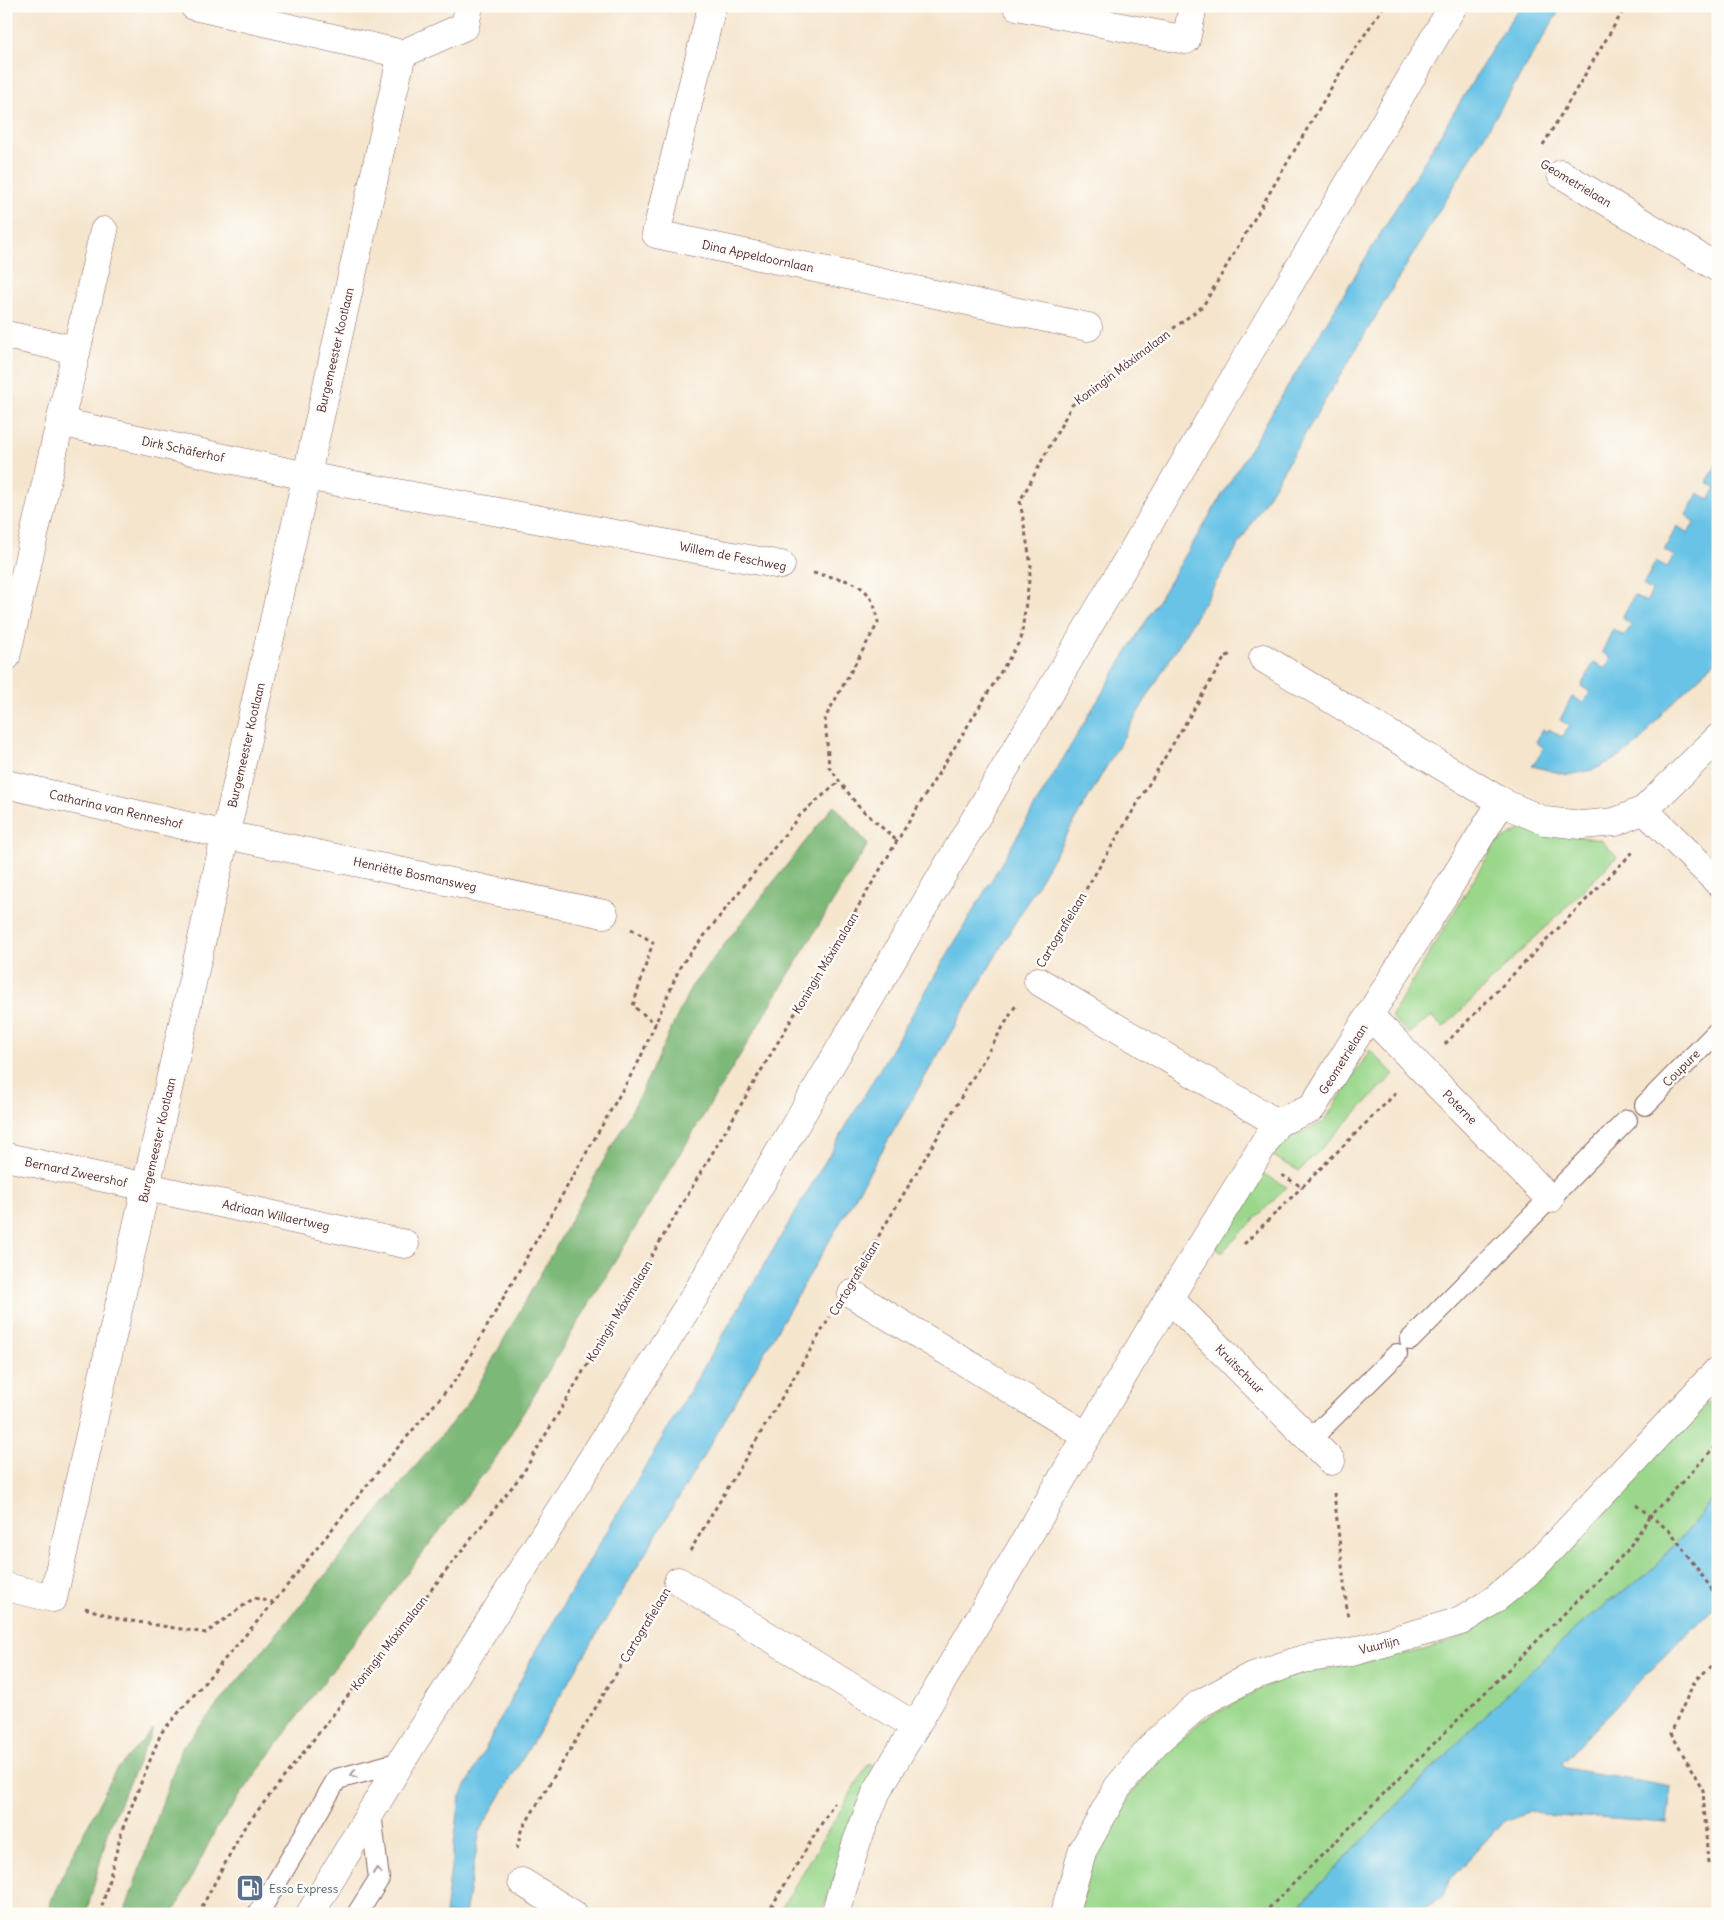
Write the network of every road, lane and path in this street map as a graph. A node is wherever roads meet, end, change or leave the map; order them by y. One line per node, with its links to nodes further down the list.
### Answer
1 (194, 6): 9 (street)
2 (469, 6): 9 (street)
3 (712, 6): 13 (street, Dina Appeldoornlaan)
4 (1017, 6): 5 (street)
5 (1193, 6)
6 (1384, 6): 27 (path, Koningin Máximalaan)
7 (1453, 6): 67 (street)
8 (1626, 6): 10 (path, Geometrielaan)
9 (402, 54): 17 (street, Burgemeester Kootlaan)
10 (1561, 174): 12 (street, Geometrielaan)
11 (104, 231): 15 (street)
12 (1718, 268)
13 (1088, 327)
14 (6, 335): 15 (street)
15 (76, 350): 16 (street)
16 (60, 422): 17 (street, Dirk Schäferhof); 19 (street)
17 (306, 476): 18 (street, Willem de Feschweg); 26 (street, Burgemeester Kootlaan)
18 (781, 565): 22 (path, Willem de Feschweg)
19 (6, 657)
20 (1263, 658): 24 (street); 31 (path, Cartografielaan)
21 (1718, 738): 25 (street)
22 (840, 781): 27 (path, Willem de Feschweg); 35 (path)
23 (6, 784): 26 (street, Catharina van Renneshof)
24 (1502, 802): 25 (street); 34 (street, Geometrielaan)
25 (1652, 817): 28 (street); 37 (path)
26 (226, 835): 29 (street, Henriëtte Bosmansweg); 43 (street, Burgemeester Kootlaan)
27 (897, 841): 73 (path, Koningin Máximalaan)
28 (1718, 882)
29 (604, 914)
30 (653, 942): 35 (path)
31 (1048, 952)
32 (1038, 981): 40 (street, Cartografielaan)
33 (1017, 1003): 46 (path, Cartografielaan)
34 (1370, 1016): 37 (street, Poterne); 40 (street, Geometrielaan)
35 (656, 1024): 61 (path)
36 (1718, 1031): 38 (lane, Coupure)
37 (1421, 1068): 42 (path); 44 (street, Poterne)
38 (1645, 1105)
39 (1627, 1120): 44 (lane)
40 (1277, 1123): 42 (street)
41 (6, 1156): 43 (street, Bernard Zweershof)
42 (1254, 1160): 48 (street)
43 (146, 1187): 45 (street, Adriaan Willaertweg); 59 (street, Burgemeester Kootlaan)
44 (1550, 1199): 52 (lane)
45 (404, 1244)
46 (861, 1265)
47 (852, 1294): 51 (street, Cartografielaan)
48 (1169, 1298): 51 (street); 52 (street, Kruitschuur)
49 (831, 1316): 57 (path, Cartografielaan)
50 (1718, 1370): 55 (street, Vuurlijn)
51 (1087, 1436): 66 (street)
52 (1310, 1440): 54 (street, Kruitschuur)
53 (1718, 1444): 56 (path)
54 (1331, 1461): 64 (path)
55 (1608, 1487): 56 (path); 64 (street, Vuurlijn)
56 (1651, 1515): 60 (path); 81 (path)
57 (689, 1553)
58 (678, 1581): 66 (street, Cartografielaan)
59 (6, 1587)
60 (1718, 1598)
61 (274, 1602): 63 (path); 72 (path)
62 (658, 1604): 71 (path, Cartografielaan)
63 (119, 1619)
64 (1352, 1652): 80 (street, Vuurlijn)
65 (1718, 1661): 70 (path)
66 (915, 1726): 79 (street)
67 (401, 1762): 69 (street); 74 (lane, one-way to 74)
68 (839, 1795): 78 (path)
69 (371, 1813): 75 (street); 76 (lane, one-way to 69)
70 (1708, 1864)
71 (522, 1882): 77 (street)
72 (100, 1914)
73 (198, 1914)
74 (258, 1914)
75 (310, 1914)
76 (357, 1914)
77 (573, 1914)
78 (767, 1914)
79 (835, 1914)
80 (1064, 1914)
81 (1263, 1914)

